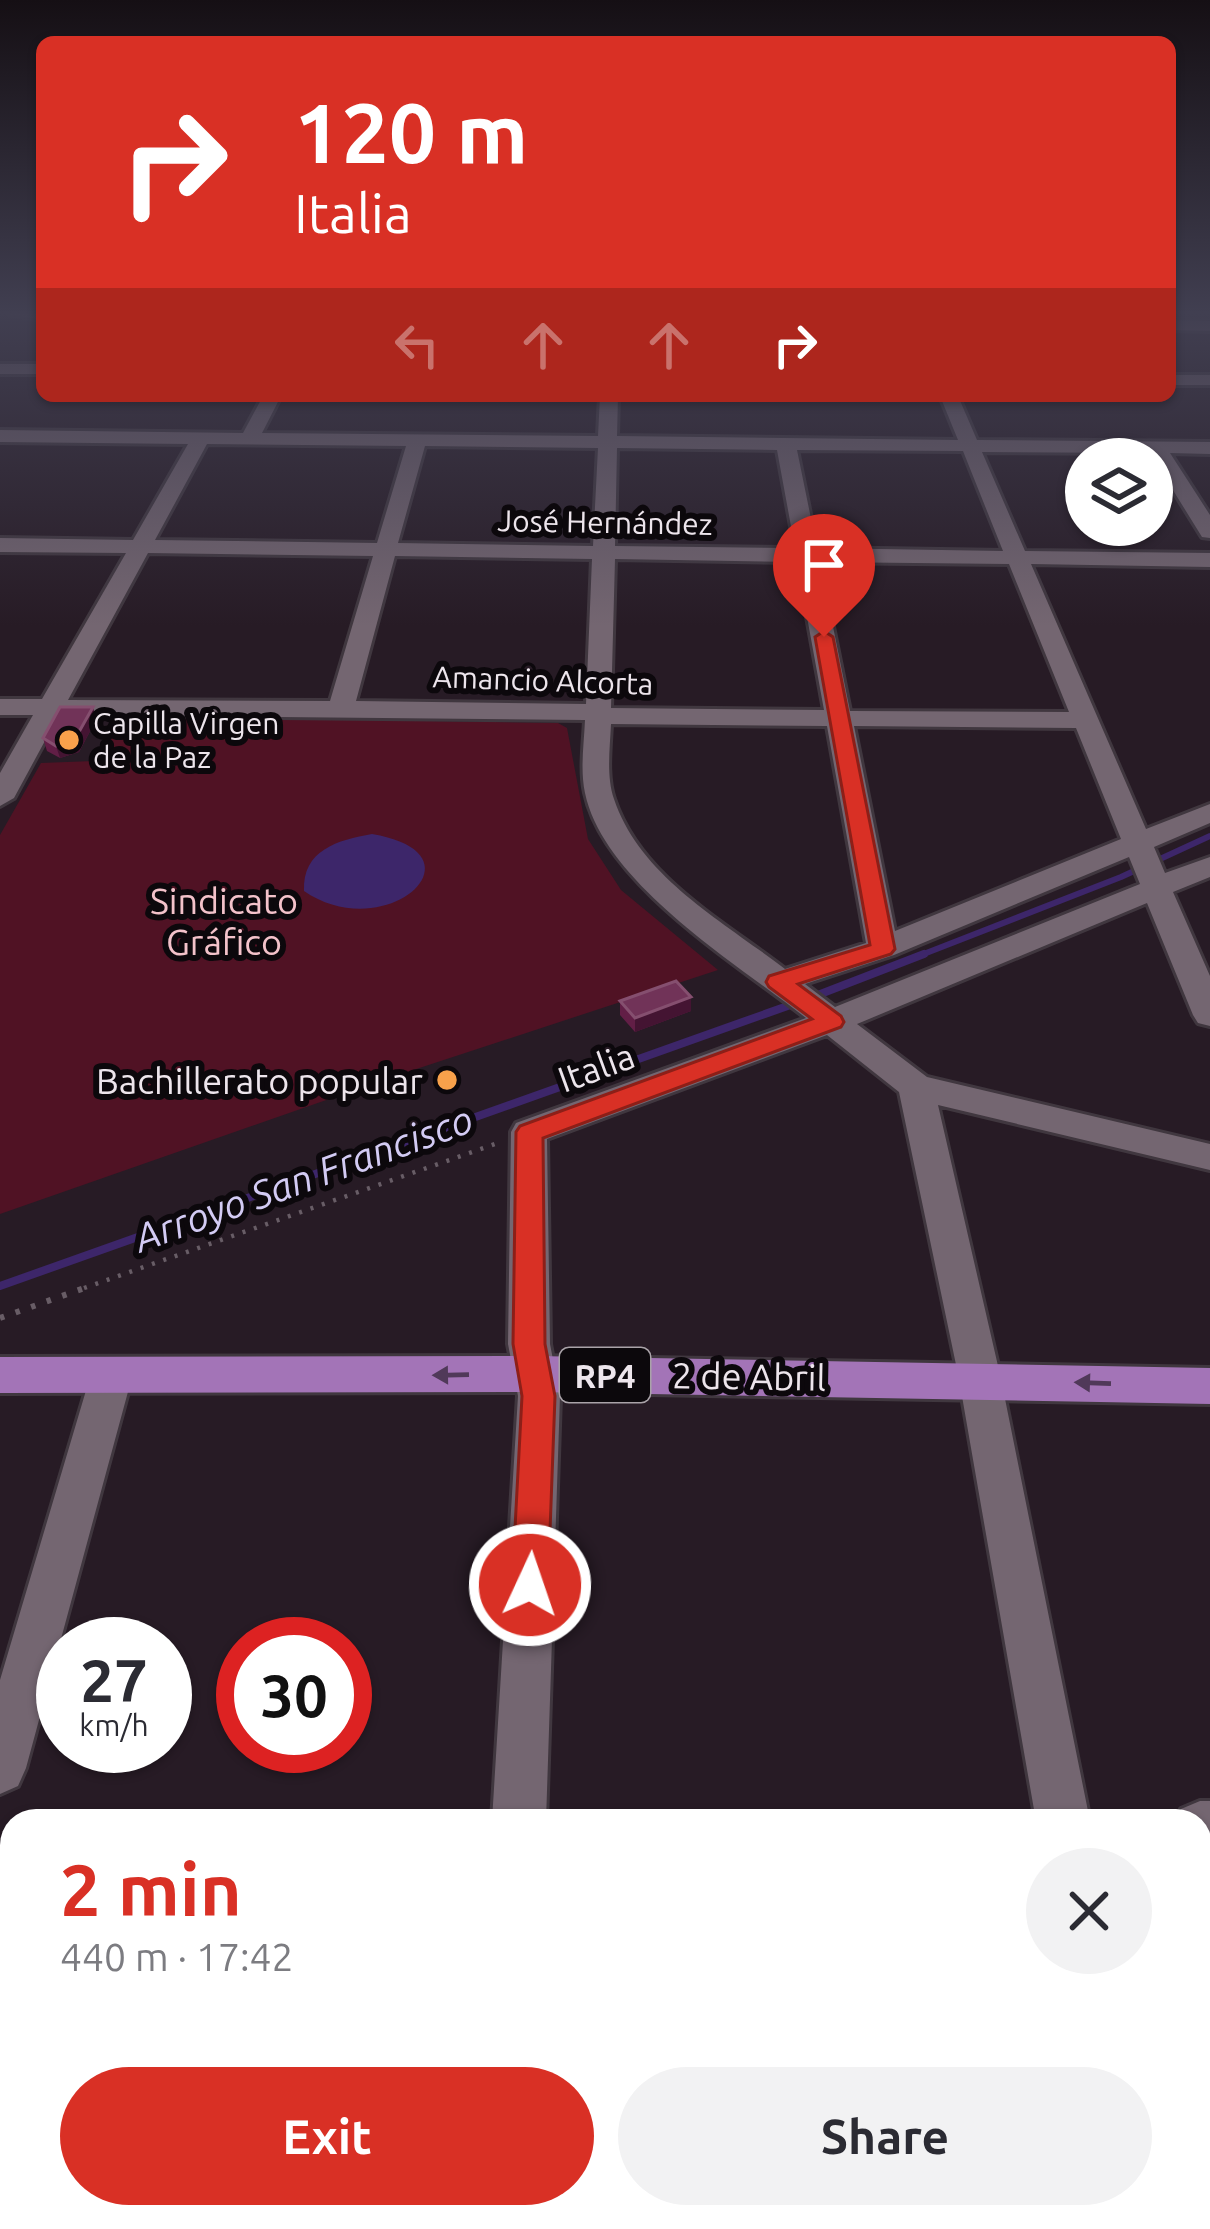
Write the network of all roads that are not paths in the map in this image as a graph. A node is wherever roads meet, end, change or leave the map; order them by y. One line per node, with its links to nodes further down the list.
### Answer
1 (260, 418): 6 (street)
2 (609, 418): 8 (street)
3 (958, 418): 10 (street)
4 (0, 436): 5 (street)
5 (201, 438): 6 (street); 17 (street)
6 (250, 438): 7 (street)
7 (417, 440): 8 (street); 18 (street)
8 (607, 441): 9 (street); 19 (street)
9 (786, 444): 10 (street); 20 (street)
10 (968, 445): 11 (street); 21 (street)
11 (1065, 446)
12 (1173, 447): 13 (street)
13 (1210, 448)
14 (1173, 474): 15 (street)
15 (1210, 532)
16 (0, 544): 17 (street, José Hernández)
17 (140, 547): 18 (street, José Hernández); 23 (street)
18 (382, 550): 19 (street, José Hernández); 25 (street)
19 (601, 552): 20 (street, José Hernández); 26 (street)
20 (807, 554): 21 (street, José Hernández); 27 (street)
21 (1013, 558): 22 (street, José Hernández); 28 (street)
22 (1210, 560)
23 (51, 706): 24 (street, Amancio Alcorta); 25 (street, Amancio Alcorta); 29 (street)
24 (0, 707)
25 (341, 707): 26 (street, Amancio Alcorta)
26 (598, 715): 27 (street, Amancio Alcorta); 34 (street)
27 (842, 718): 28 (street, Amancio Alcorta); 33 (street)
28 (1084, 720): 32 (street)
29 (0, 798)
30 (1210, 813): 32 (street, Italia)
31 (1210, 866): 32 (street, Italia)
32 (1147, 868): 33 (street, Italia); 34 (street, Italia); 35 (street)
33 (883, 949): 34 (street, Italia)
34 (806, 1002): 36 (street); 38 (street, Italia)
35 (1210, 1015)
36 (916, 1087): 37 (street); 41 (street)
37 (1210, 1157)
38 (536, 1374): 40 (main road, 2 de Abril / RP4, one-way to 40); 41 (main road, 2 de Abril / RP4); 44 (street)
39 (0, 1375): 40 (main road, 2 de Abril / RP4)
40 (111, 1377): 43 (street)
41 (980, 1379): 42 (main road, 2 de Abril / RP4, one-way to 41); 45 (street)
42 (1210, 1386)
43 (0, 1768)
44 (520, 1809)
45 (1061, 1809)

